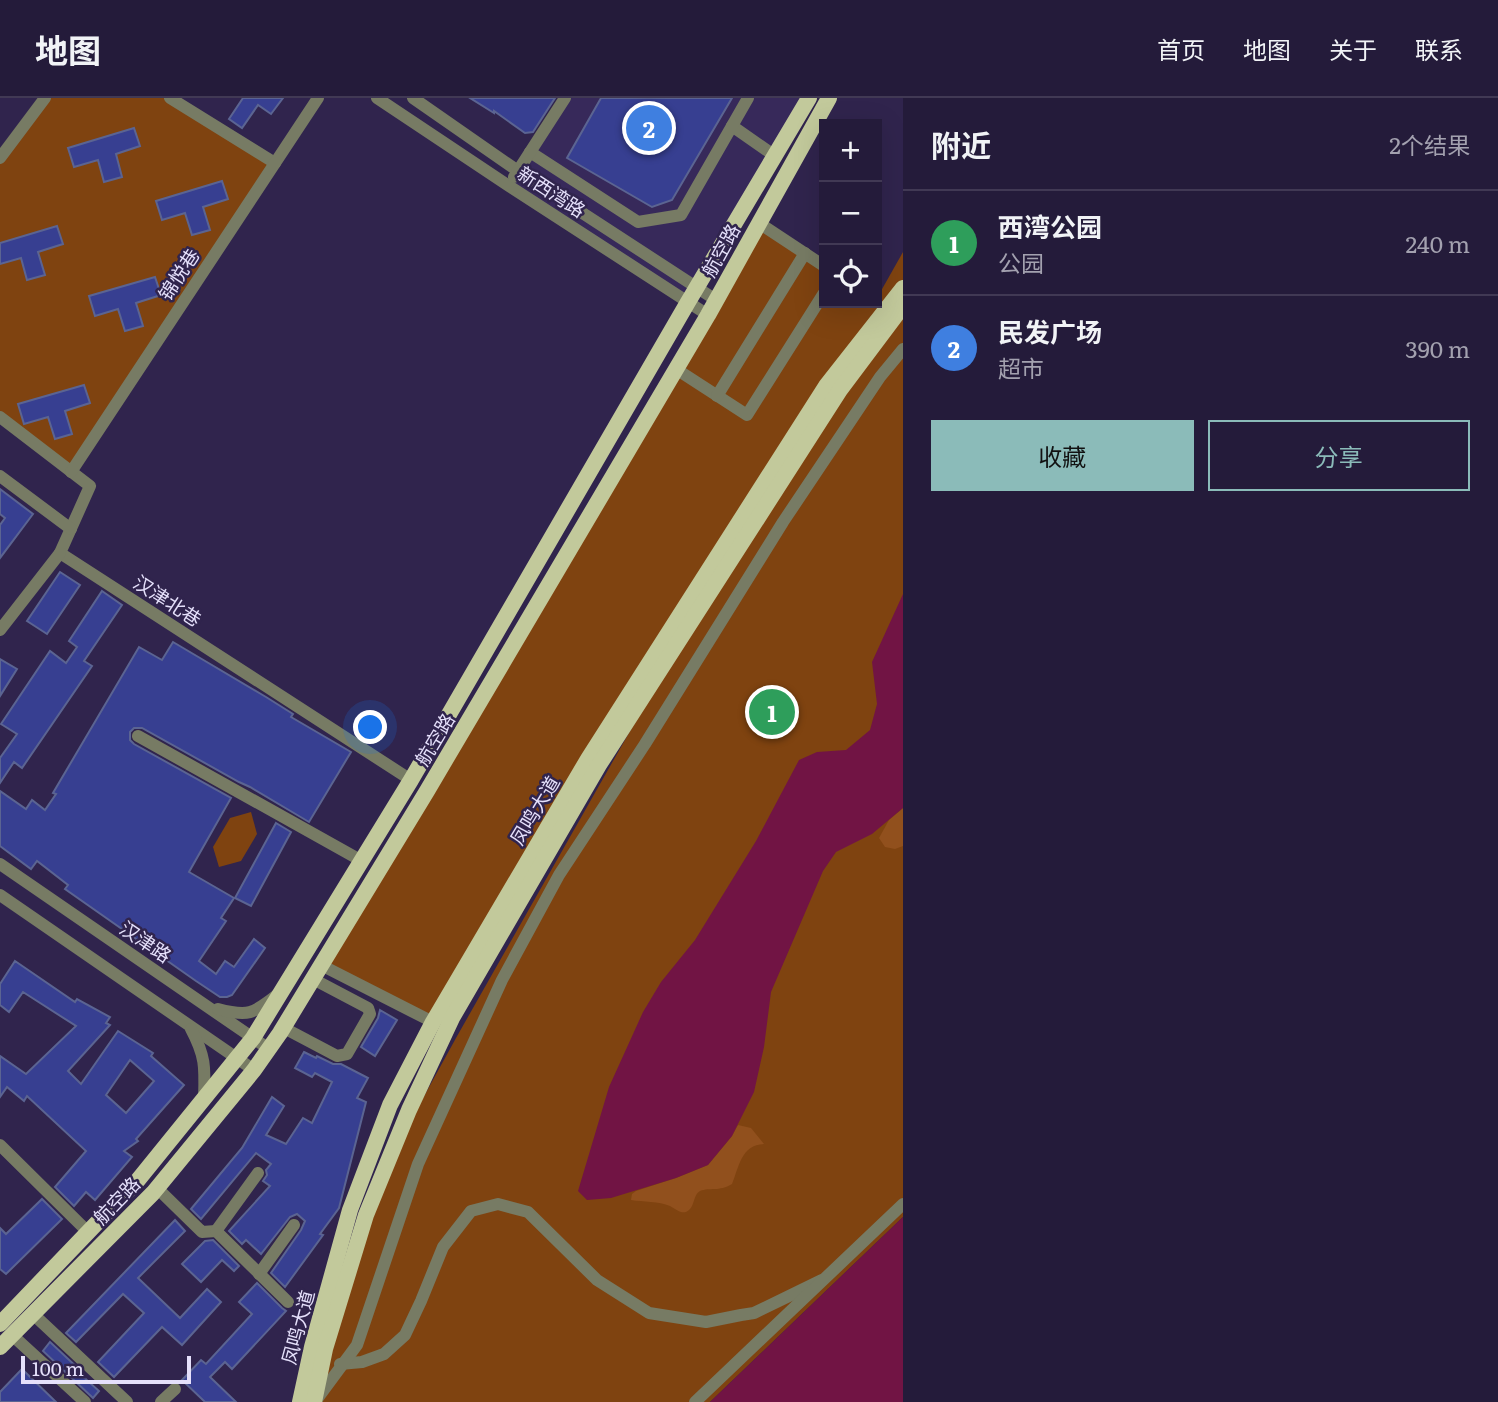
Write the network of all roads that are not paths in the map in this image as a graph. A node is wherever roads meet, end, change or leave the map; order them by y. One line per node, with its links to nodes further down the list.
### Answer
1 (45, 98): 13 (street)
2 (170, 98): 14 (street)
3 (318, 98): 14 (street, 锦悦巷)
4 (377, 98): 16 (street, 新西湾路)
5 (413, 98): 15 (street, 新西湾路)
6 (565, 98): 11 (street)
7 (748, 98): 10 (street)
8 (810, 98): 12 (main road, 航空路)
9 (829, 98): 17 (main road, 航空路)
10 (732, 126): 11 (street); 12 (street)
11 (530, 152): 15 (street)
12 (775, 156): 20 (main road, 航空路)
13 (0, 158)
14 (275, 163): 30 (street, 锦悦巷)
15 (518, 170): 16 (street); 20 (street, 新西湾路)
16 (509, 186): 23 (street, 新西湾路)
17 (759, 223): 18 (street); 25 (main road, 航空路)
18 (806, 253): 19 (street); 28 (street)
19 (819, 262)
20 (696, 287): 23 (main road, 航空路); 25 (street, 新西湾路)
21 (903, 288): 43 (main road, 凤鸣大道)
22 (819, 301): 28 (street)
23 (688, 302): 25 (street, 新西湾路); 36 (main road, 航空路)
24 (903, 306): 64 (main road, 凤鸣大道)
25 (712, 307): 27 (main road, 航空路)
26 (903, 349): 65 (street)
27 (676, 369): 28 (street); 40 (main road, 航空路)
28 (717, 396)
29 (0, 417): 30 (street)
30 (71, 472): 32 (street)
31 (0, 476): 32 (street)
32 (71, 529): 33 (street)
33 (60, 553): 34 (street); 36 (street, 汉津北巷)
34 (0, 631)
35 (138, 736): 37 (street)
36 (411, 780): 37 (main road, 航空路)
37 (362, 861): 41 (main road, 航空路)
38 (0, 864): 42 (street, 汉津路)
39 (0, 895): 44 (street)
40 (317, 972): 43 (street); 45 (main road, 航空路); 45 (street)
41 (283, 990): 42 (street); 46 (main road, 航空路)
42 (208, 1007): 46 (street, 汉津路)
43 (433, 1022): 70 (main road, 凤鸣大道)
44 (189, 1025): 48 (street); 50 (street)
45 (284, 1028): 47 (main road, 航空路)
46 (253, 1038): 47 (street, 汉津路); 48 (main road, 航空路)
47 (269, 1049): 49 (main road, 航空路)
48 (238, 1058): 49 (street); 50 (main road, 航空路)
49 (254, 1070): 53 (main road, 航空路)
50 (204, 1099): 57 (main road, 航空路)
51 (0, 1145): 57 (street)
52 (258, 1173): 56 (street)
53 (157, 1188): 56 (street); 61 (main road, 航空路)
54 (903, 1204): 59 (street)
55 (294, 1225): 58 (street)
56 (216, 1231): 58 (street)
57 (89, 1232): 62 (main road, 航空路)
58 (259, 1274): 60 (street)
59 (822, 1280): 65 (street); 72 (street)
60 (288, 1302)
61 (33, 1314): 62 (main road, 航空路); 68 (street)
62 (6, 1329): 63 (main road, 航空路); 67 (street)
63 (0, 1347)
64 (323, 1362): 65 (street); 71 (main road, 凤鸣大道)
65 (343, 1364): 71 (street)
66 (176, 1389): 69 (street)
67 (85, 1402)
68 (127, 1402)
69 (162, 1402)
70 (300, 1402)
71 (314, 1402)
72 (695, 1402)

